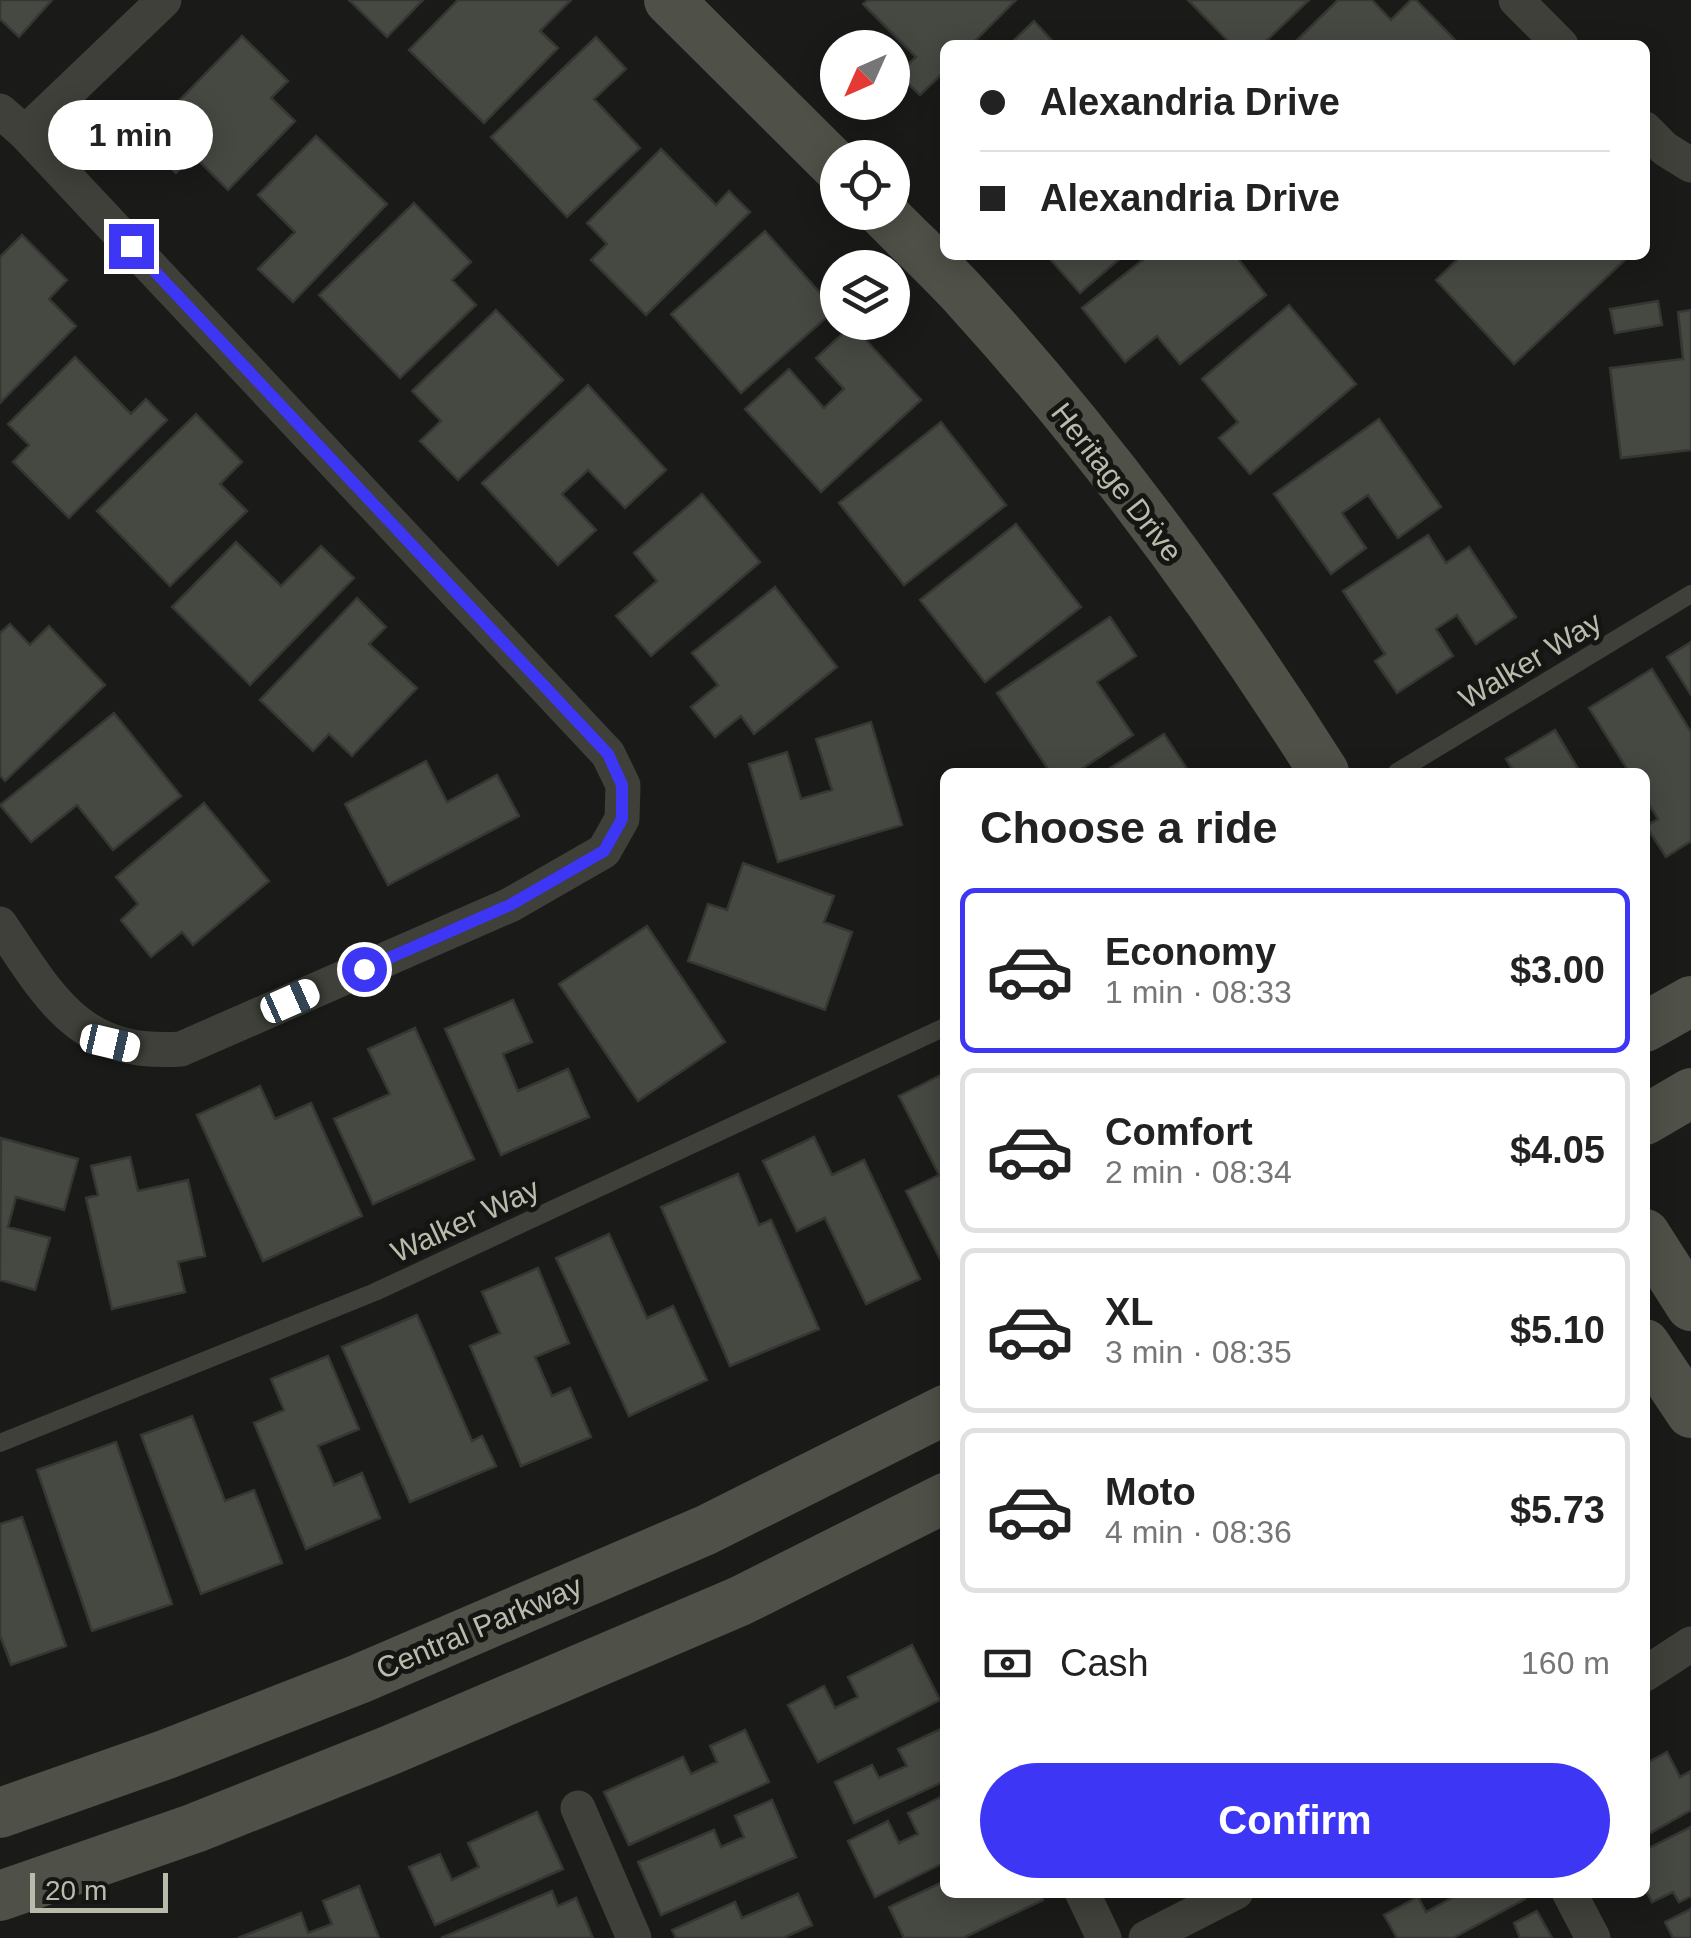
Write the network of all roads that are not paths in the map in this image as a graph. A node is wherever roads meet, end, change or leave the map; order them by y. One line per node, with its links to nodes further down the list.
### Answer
1 (164, 0): 5 (street)
2 (669, 0): 7 (main road)
3 (1516, 0): 4 (street)
4 (1555, 40)
5 (12, 122): 13 (street)
6 (1650, 135): 8 (street)
7 (820, 150)
8 (1691, 165)
9 (900, 230): 11 (main road, Heritage Drive)
10 (1691, 594): 12 (lane, Walker Way)
11 (1322, 768)
12 (1404, 768)
13 (0, 924)
14 (1691, 1001): 15 (main road)
15 (1650, 1024)
16 (940, 1029): 24 (lane, Walker Way)
17 (1691, 1093): 18 (main road)
18 (1650, 1117)
19 (1650, 1242): 20 (main road)
20 (1691, 1306)
21 (1650, 1352): 23 (main road)
22 (940, 1413): 29 (main road, Central Parkway)
23 (1691, 1413)
24 (0, 1442)
25 (940, 1501): 30 (main road)
26 (1691, 1644): 27 (street)
27 (1650, 1671)
28 (578, 1808): 34 (street)
29 (0, 1813)
30 (0, 1896)
31 (1085, 1898): 35 (street)
32 (1224, 1898): 36 (street)
33 (1571, 1898): 37 (street)
34 (634, 1938)
35 (1104, 1938)
36 (1146, 1938)
37 (1593, 1938)

